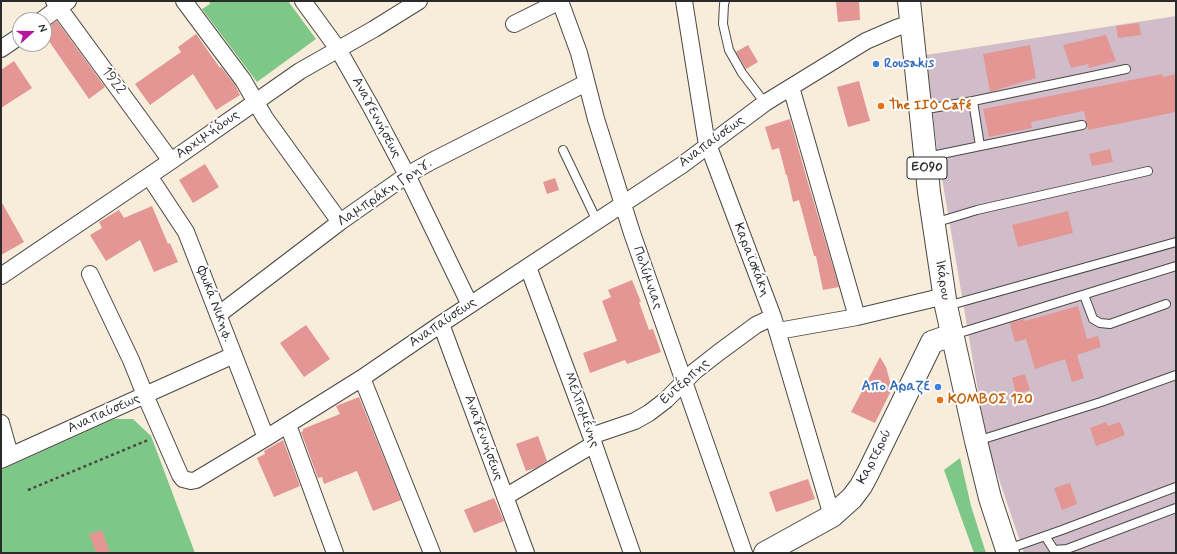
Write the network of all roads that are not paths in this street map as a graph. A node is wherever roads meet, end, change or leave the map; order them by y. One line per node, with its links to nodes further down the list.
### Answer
1 (184, 1): 19 (street)
2 (303, 1): 14 (street, Αναγεννήσεως)
3 (419, 1): 14 (street, Αρχιμήδους)
4 (560, 1): 11 (street); 16 (street, Πολύμνιας)
5 (684, 1): 23 (street, Καραϊσκάκη)
6 (725, 1): 20 (lane)
7 (909, 1): 10 (main road, Ικάρου / ΕΟ90)
8 (60, 3): 9 (street); 27 (street, 1922)
9 (50, 12)
10 (912, 23): 17 (street, Αναπαύσεως); 21 (main road, Ικάρου / ΕΟ90)
11 (514, 24)
12 (12, 41): 13 (street)
13 (1, 49)
14 (338, 49): 19 (street, Αρχιμήδους); 29 (street, Αναγεννήσεως)
15 (1126, 70): 18 (lane)
16 (586, 83): 29 (street, Λαμπράκη Γρηγ.); 31 (street, Πολύμνιας)
17 (791, 87): 20 (street, Αναπαύσεως); 45 (street)
18 (972, 101): 21 (lane); 24 (lane)
19 (255, 102): 27 (street, Αρχιμήδους); 33 (street)
20 (765, 104): 23 (street, Αναπαύσεως)
21 (920, 110): 26 (main road, Ικάρου / ΕΟ90)
22 (1082, 125): 24 (lane)
23 (708, 144): 31 (street, Αναπαύσεως); 47 (street, Καραϊσκάκη)
24 (980, 146): 26 (lane)
25 (563, 150): 32 (lane)
26 (926, 157): 34 (main road, Ικάρου / ΕΟ90)
27 (172, 161): 30 (street, Αρχιμήδους)
28 (1148, 171): 34 (lane)
29 (407, 175): 33 (street, Λαμπράκη Γρηγ.); 43 (street, Αναγεννήσεως)
30 (149, 176): 39 (street, Αρχιμήδους); 44 (street, Φωκά Νικηφ.)
31 (622, 204): 32 (street, Αναπαύσεως); 52 (street, Πολύμνιας)
32 (597, 221): 37 (street, Αναπαύσεως)
33 (340, 222): 44 (street, Λαμπράκη Γρηγ.)
34 (933, 223): 41 (main road, Ικάρου / ΕΟ90)
35 (1176, 242): 41 (lane)
36 (1176, 266): 40 (lane)
37 (528, 267): 43 (street, Αναπαύσεως); 57 (street, Μελπομένης)
38 (90, 274): 53 (street)
39 (1, 276)
40 (1084, 295): 42 (lane); 48 (lane)
41 (945, 301): 45 (street, Ευτέρπης); 48 (main road, Ικάρου / ΕΟ90)
42 (1166, 304)
43 (470, 305): 46 (street, Αναπαύσεως)
44 (218, 316): 49 (street, Φωκά Νικηφ.)
45 (857, 317): 47 (street, Ευτέρπης)
46 (441, 324): 51 (street, Αναπαύσεως); 61 (street, Αναγεννήσεως)
47 (775, 324): 52 (street, Ευτέρπης); 63 (street, Καραϊσκάκη)
48 (952, 335): 58 (main road, Ικάρου); 63 (main road, Καρτερού)
49 (234, 355): 53 (street); 56 (street, Φωκά Νικηφ.)
50 (1176, 376): 58 (lane)
51 (362, 378): 55 (street, Αναπαύσεως); 67 (street)
52 (684, 382): 57 (street, Ευτέρπης); 70 (street, Πολύμνιας)
53 (145, 395): 56 (street, Αναπαύσεως); 59 (street, Αναπαύσεως)
54 (1, 423): 59 (street)
55 (288, 425): 56 (street, Αναπαύσεως); 66 (street)
56 (266, 438)
57 (592, 440): 61 (street, Ευτέρπης); 69 (street, Μελπομένης)
58 (976, 441): 65 (main road, Ικάρου)
59 (6, 458)
60 (1176, 487): 64 (lane)
61 (505, 497): 68 (street, Αναγεννήσεως)
62 (1176, 508): 64 (lane)
63 (832, 516): 71 (main road, Καρτερού)
64 (1045, 536): 65 (lane)
65 (1008, 551)
66 (335, 553)
67 (432, 553)
68 (526, 553)
69 (632, 553)
70 (744, 553)
71 (766, 553)

